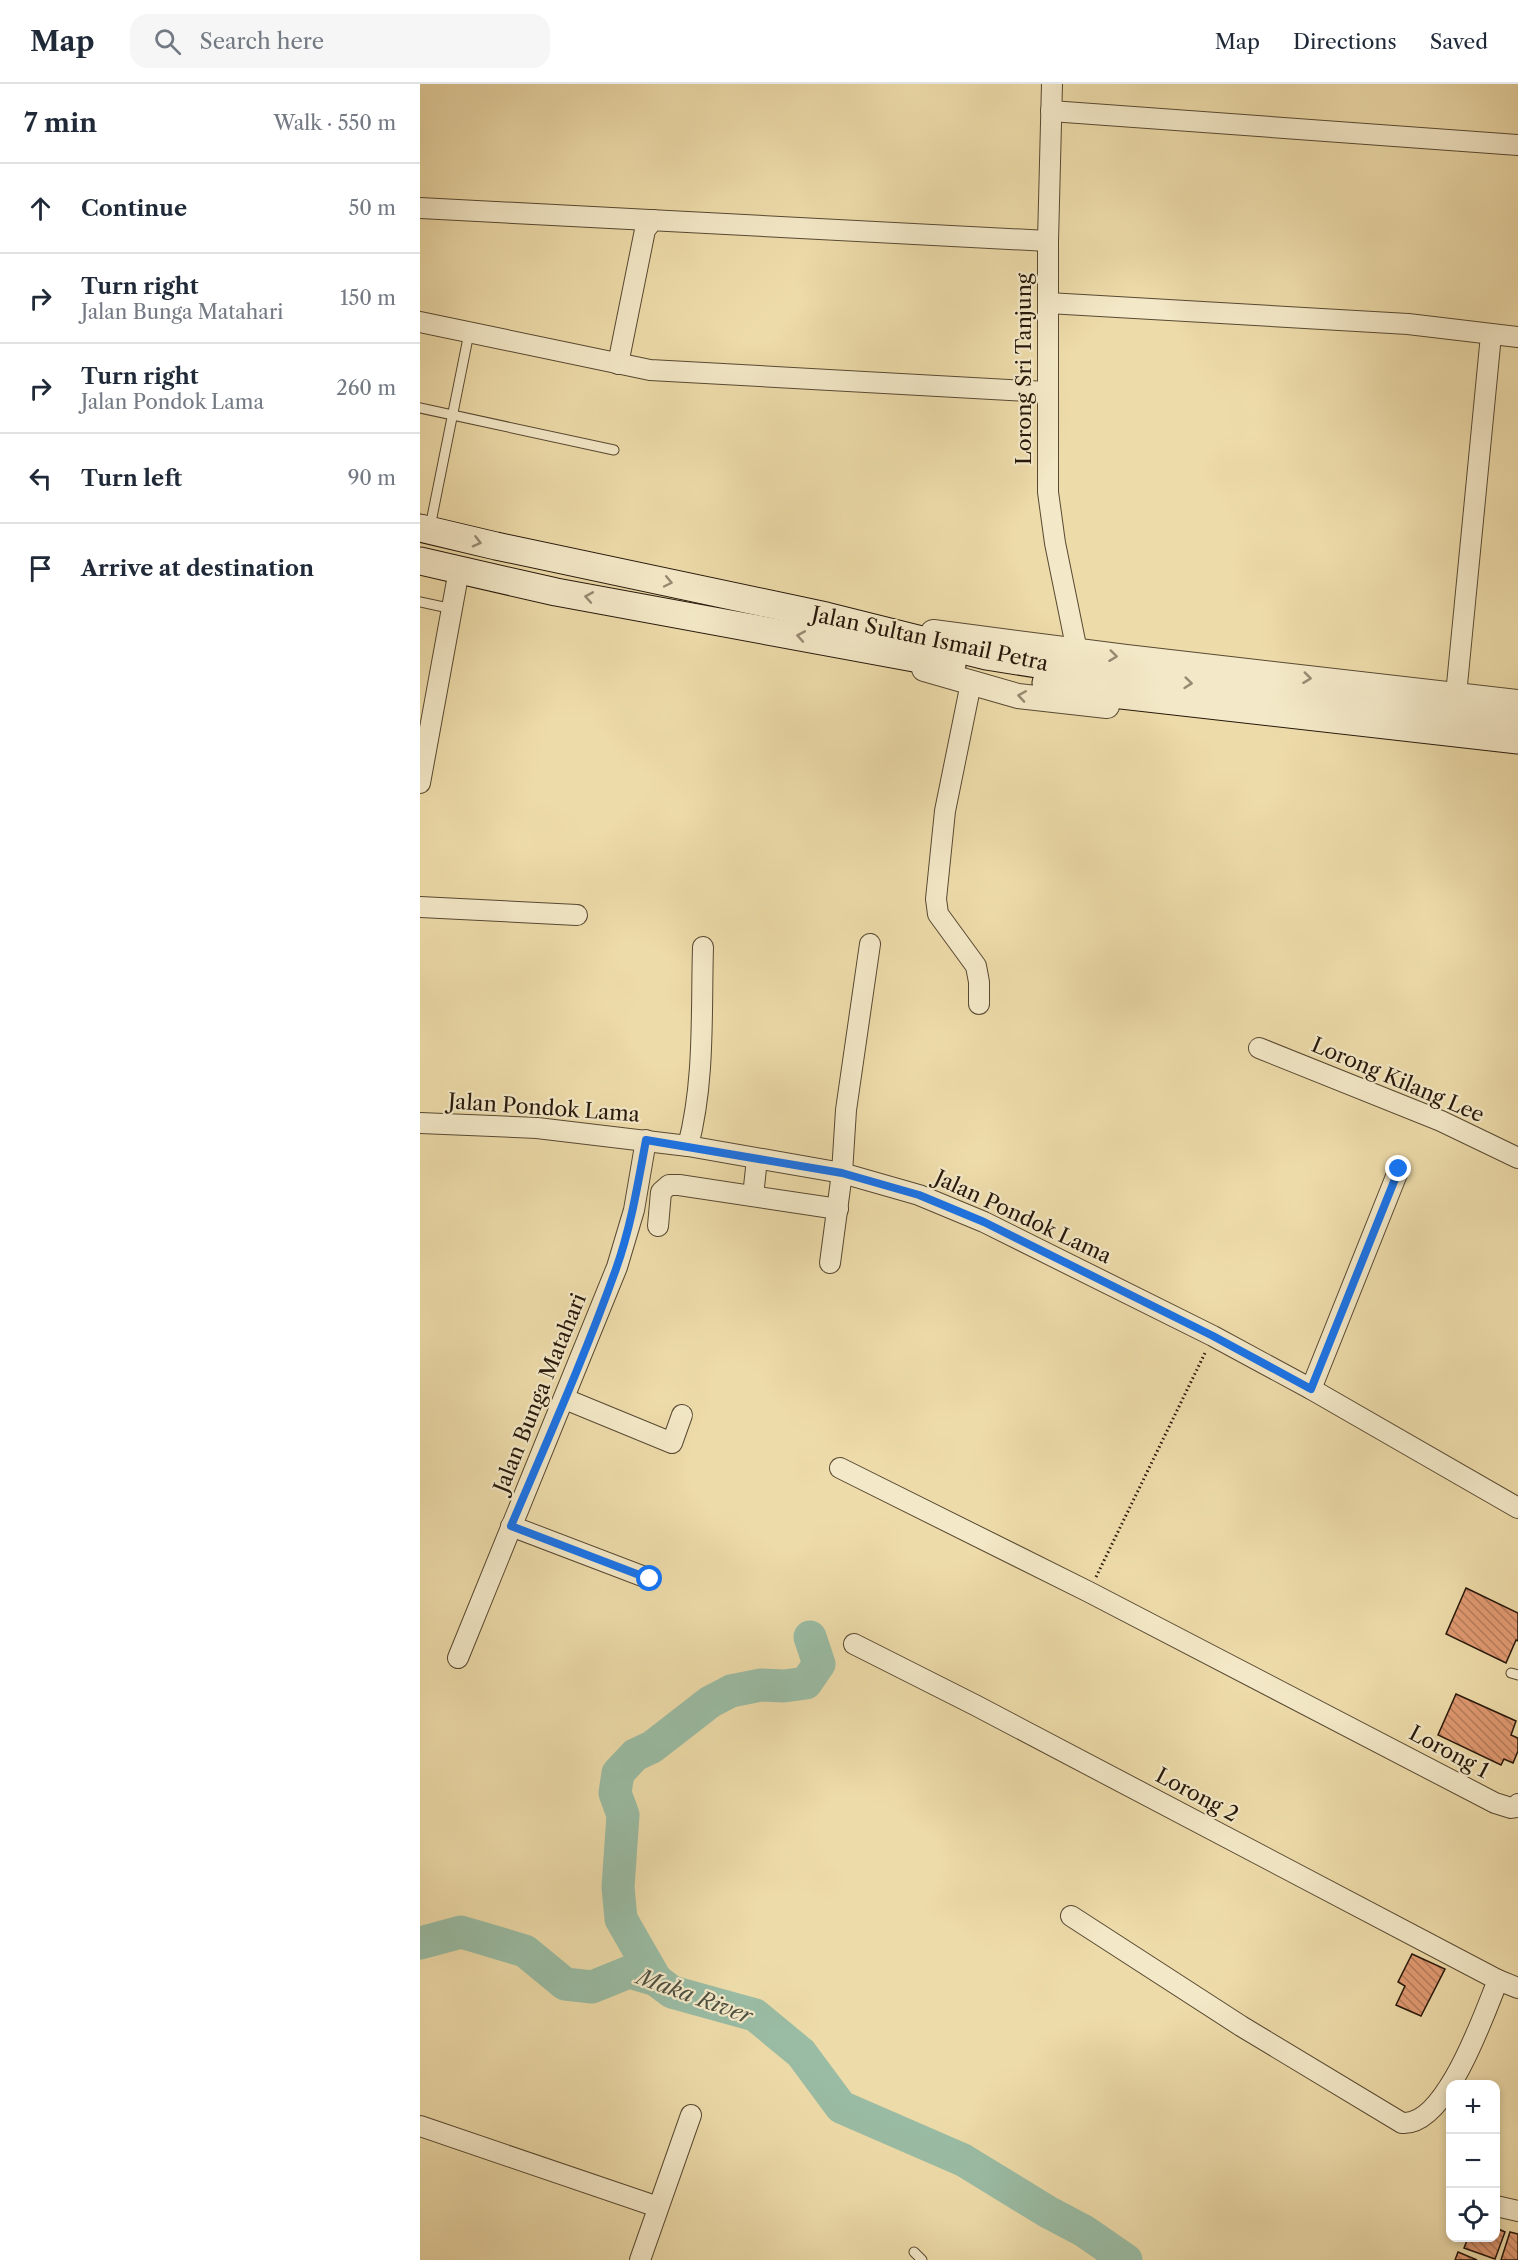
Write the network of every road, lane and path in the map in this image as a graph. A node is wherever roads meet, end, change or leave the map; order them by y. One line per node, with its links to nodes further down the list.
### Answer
1 (1052, 84): 2 (street, Lorong Sri Tanjung)
2 (1051, 111): 3 (street); 6 (street, Lorong Sri Tanjung)
3 (1518, 145)
4 (420, 208): 5 (street)
5 (653, 220): 6 (street); 12 (street)
6 (1048, 242): 7 (street, Lorong Sri Tanjung)
7 (1048, 303): 10 (street); 13 (street, Lorong Sri Tanjung)
8 (420, 322): 9 (street)
9 (469, 333): 12 (street); 15 (lane)
10 (1491, 335): 11 (street); 25 (street)
11 (1518, 337)
12 (618, 364): 13 (street)
13 (1046, 392): 23 (street, Lorong Sri Tanjung)
14 (420, 408): 15 (lane)
15 (452, 415): 16 (lane); 17 (lane)
16 (614, 450)
17 (425, 529): 23 (main road, Jalan Sultan Ismail Petra, one-way to 23)
18 (420, 561): 19 (main road, Jalan Sultan Ismail Petra)
19 (459, 570): 21 (street); 22 (main road, Jalan Sultan Ismail Petra, one-way to 19)
20 (420, 602): 21 (lane)
21 (453, 609): 30 (street)
22 (844, 644): 23 (main road, Jalan Sultan Ismail Petra); 24 (street)
23 (1084, 671): 25 (street, one-way to 25); 27 (main road, Jalan Sultan Ismail Petra, one-way to 27); 28 (main road, Jalan Sultan Ismail Petra)
24 (971, 683): 29 (street, one-way to 24); 35 (street)
25 (1456, 695): 26 (street)
26 (1518, 702)
27 (1518, 720)
28 (1518, 740)
29 (1518, 752)
30 (420, 783)
31 (420, 907): 32 (street)
32 (577, 915)
33 (870, 944): 43 (street)
34 (703, 947): 39 (street)
35 (979, 1004)
36 (1259, 1048): 41 (street, Lorong Kilang Lee)
37 (420, 1124): 38 (street, Jalan Pondok Lama)
38 (646, 1140): 39 (street, Jalan Pondok Lama); 50 (street, Jalan Bunga Matahari)
39 (688, 1146): 40 (street, Jalan Pondok Lama)
40 (757, 1158): 43 (street, Jalan Pondok Lama); 44 (street)
41 (1518, 1158)
42 (1399, 1169): 49 (street)
43 (842, 1173): 45 (street); 48 (street, Jalan Pondok Lama)
44 (753, 1196): 45 (street); 46 (street)
45 (838, 1209): 47 (street)
46 (658, 1226)
47 (830, 1263)
48 (1213, 1336): 49 (street, Jalan Pondok Lama); 56 (path)
49 (1311, 1389): 53 (street, Jalan Pondok Lama)
50 (565, 1399): 51 (street); 54 (street, Jalan Bunga Matahari)
51 (682, 1415)
52 (840, 1468): 56 (street, Lorong 1)
53 (1518, 1508)
54 (511, 1526): 55 (street); 58 (street, Jalan Bunga Matahari)
55 (650, 1579)
56 (1089, 1592): 59 (street, Lorong 1)
57 (854, 1644): 61 (street, Lorong 2)
58 (458, 1658)
59 (1518, 1804)
60 (1071, 1916): 61 (street)
61 (1498, 1980): 62 (street, Lorong 2)
62 (1518, 1988)
63 (691, 2115): 65 (street)
64 (420, 2126): 65 (street)
65 (658, 2207): 69 (street)
66 (1500, 2207): 67 (street)
67 (1518, 2211)
68 (914, 2252): 70 (lane)
69 (640, 2260)
70 (922, 2260)

